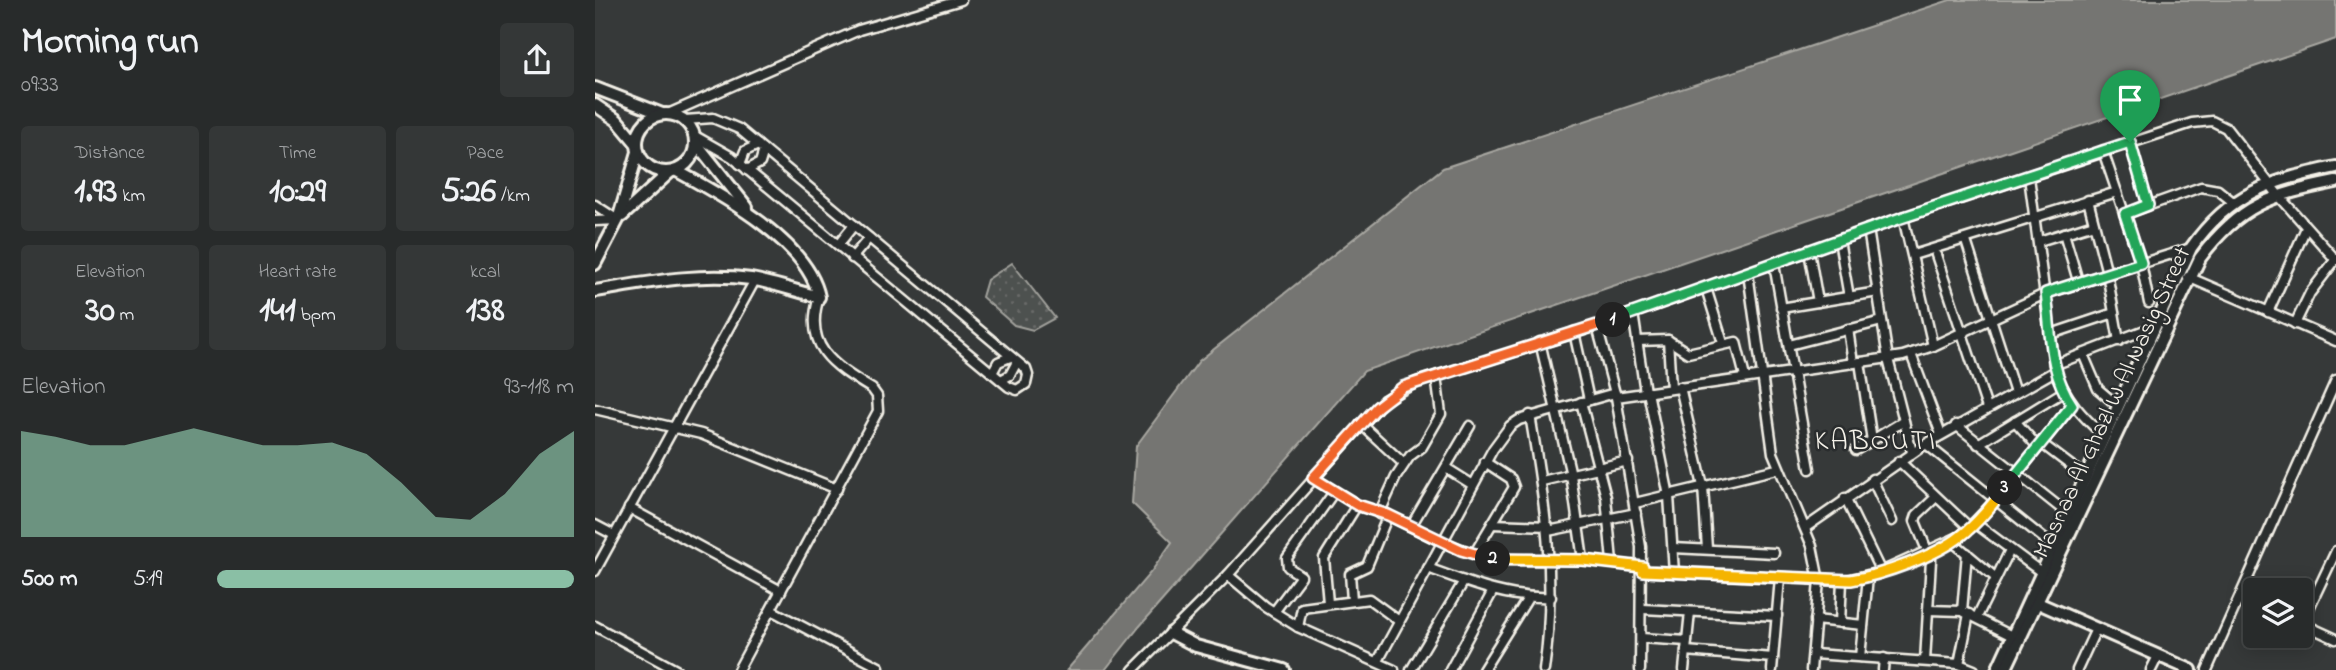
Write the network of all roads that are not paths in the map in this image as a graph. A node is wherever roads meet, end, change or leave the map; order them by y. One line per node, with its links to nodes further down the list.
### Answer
1 (961, 0): 4 (street)
2 (595, 88): 4 (street)
3 (595, 105): 9 (street)
4 (665, 114): 5 (street); 9 (street)
5 (685, 120): 6 (street); 8 (street)
6 (695, 140): 11 (street); 13 (street); 24 (street)
7 (2130, 142): 10 (street); 16 (street); 22 (street)
8 (761, 147): 11 (street); 11 (street); 30 (street)
9 (637, 148): 13 (street); 27 (street)
10 (2103, 151): 14 (street); 17 (street)
11 (744, 167): 38 (street)
12 (2336, 167): 16 (street, Masnaa Al Ghazl W Al Nasig Street)
13 (674, 171): 24 (street); 27 (street)
14 (2029, 177): 25 (street); 26 (street)
15 (2336, 182): 18 (street, Masnaa Al Ghazl W Al Nasig Street)
16 (2268, 183): 18 (street); 20 (street, Masnaa Al Ghazl W Al Nasig Street)
17 (2117, 192): 19 (street); 23 (street)
18 (2279, 196): 31 (street); 50 (street, Masnaa Al Ghazl W Al Nasig Street)
19 (2088, 200): 26 (street); 29 (street)
20 (2233, 202): 22 (street); 39 (street, Masnaa Al Ghazl W Al Nasig Street)
21 (595, 205): 27 (street)
22 (2148, 205): 23 (street)
23 (2125, 214): 45 (street)
24 (753, 215): 58 (street)
25 (1903, 217): 32 (street); 41 (street)
26 (2035, 217): 36 (street); 37 (street)
27 (618, 220): 28 (street); 46 (street)
28 (595, 221)
29 (2094, 224): 33 (street); 49 (street)
30 (854, 225): 34 (street); 38 (street)
31 (2306, 228): 44 (street); 62 (street)
32 (1868, 229): 35 (street); 55 (street)
33 (2064, 233): 37 (street); 52 (street)
34 (869, 238): 43 (street); 85 (street)
35 (1839, 240): 40 (street); 57 (street)
36 (1966, 241): 41 (street); 65 (street)
37 (2039, 241): 56 (street)
38 (838, 245): 43 (street)
39 (2191, 248): 45 (street); 69 (street, Masnaa Al Ghazl W Al Nasig Street)
40 (1809, 251): 47 (street); 59 (street)
41 (1913, 255): 81 (street)
42 (1936, 255): 72 (street)
43 (852, 258): 89 (street)
44 (2336, 260): 67 (street)
45 (2141, 263): 49 (street); 60 (street)
46 (595, 264)
47 (1774, 264): 48 (street); 61 (street)
48 (1748, 273): 53 (street); 90 (street)
49 (2107, 273): 52 (street); 64 (street)
50 (2188, 277): 62 (street); 195 (street, Masnaa Al Ghazl W Al Nasig Street)
51 (755, 280): 54 (street); 58 (street); 110 (street)
52 (2078, 281): 56 (street)
53 (1706, 288): 63 (street); 79 (street)
54 (595, 291)
55 (1878, 292): 57 (street); 66 (street)
56 (2046, 293): 65 (street); 73 (street)
57 (1849, 297): 59 (street)
58 (819, 298): 137 (street)
59 (1818, 302): 61 (street)
60 (2149, 303)
61 (1781, 307): 80 (street)
62 (2268, 312): 67 (street)
63 (1633, 313): 68 (street); 75 (street)
64 (2114, 313): 73 (street); 76 (street)
65 (1989, 318): 72 (street); 98 (street)
66 (1882, 321): 70 (street); 84 (street)
67 (2295, 324): 77 (street)
68 (1597, 326): 71 (street); 99 (street)
69 (2155, 326): 76 (street); 102 (street, Masnaa Al Ghazl W Al Nasig Street)
70 (1848, 329): 80 (street); 86 (street)
71 (1574, 332): 78 (street); 100 (street)
72 (1961, 333): 81 (street); 103 (street)
73 (2051, 334): 87 (street)
74 (1668, 340): 75 (street); 79 (street); 95 (street)
75 (1637, 341): 96 (street)
76 (2119, 341): 83 (street)
77 (2336, 341)
78 (1540, 342): 91 (street); 105 (street)
79 (1723, 343): 92 (street)
80 (1789, 345): 88 (street)
81 (1933, 346): 82 (street)
82 (1911, 354): 84 (street); 113 (street)
83 (2083, 354): 87 (street); 102 (street)
84 (1888, 359): 86 (street); 107 (street)
85 (1014, 360): 89 (street); 93 (street); 93 (street)
86 (1856, 363): 88 (street); 115 (street)
87 (2055, 368): 97 (street); 98 (street)
88 (1793, 372): 90 (street); 128 (street)
89 (992, 373): 93 (street)
90 (1764, 374): 92 (street); 127 (street)
91 (1436, 376): 109 (street); 124 (street)
92 (1745, 377): 95 (street)
93 (1001, 380)
94 (2336, 380): 189 (street)
95 (1676, 388): 96 (street); 136 (street)
96 (1647, 392): 99 (street); 139 (street)
97 (2063, 392): 101 (street); 108 (street)
98 (2015, 393): 103 (street)
99 (1616, 395): 100 (street); 121 (street)
100 (1585, 401): 105 (street); 126 (street)
101 (2072, 405): 114 (street); 118 (street)
102 (2118, 407): 114 (street, Masnaa Al Ghazl W Al Nasig Street)
103 (1987, 408): 111 (street)
104 (595, 409): 110 (street)
105 (1554, 409): 106 (street); 129 (street)
106 (1530, 415): 123 (street); 134 (street)
107 (1904, 421): 115 (street); 120 (street)
108 (2015, 421): 117 (street); 118 (street)
109 (1361, 424): 124 (street); 132 (street)
110 (673, 425): 137 (street); 145 (street)
111 (1956, 425): 113 (street); 117 (street)
112 (1470, 426): 125 (street)
113 (1941, 435): 116 (street)
114 (2104, 436): 131 (street, Masnaa Al Ghazl W Al Nasig Street)
115 (1871, 441): 119 (street)
116 (1926, 444): 120 (street); 142 (street)
117 (1978, 444): 130 (street)
118 (2040, 445): 130 (street); 131 (street)
119 (1856, 450)
120 (1912, 452): 122 (street)
121 (1628, 461): 126 (street); 143 (street)
122 (1899, 461): 133 (street); 140 (street)
123 (1486, 462): 135 (street); 152 (street)
124 (1404, 464): 147 (street)
125 (1446, 468): 135 (street); 154 (street)
126 (1600, 468): 129 (street); 150 (street)
127 (1777, 469): 136 (street); 158 (street)
128 (1811, 469)
129 (1571, 475): 134 (street); 155 (street)
130 (2016, 475): 142 (street); 148 (street)
131 (2085, 477): 148 (street, Masnaa Al Ghazl W Al Nasig Street)
132 (1313, 478): 138 (street); 180 (street)
133 (1873, 480): 141 (street); 151 (street)
134 (1542, 481): 157 (street)
135 (1473, 485): 160 (street)
136 (1703, 486): 139 (street); 164 (street)
137 (837, 489): 187 (street)
138 (1334, 492): 144 (street); 199 (street)
139 (1669, 496): 143 (street); 163 (street)
140 (1936, 497): 156 (street); 168 (street)
141 (1845, 498): 158 (street); 178 (street)
142 (1996, 500): 156 (street); 162 (street)
143 (1635, 503): 146 (street)
144 (1357, 505): 147 (street); 194 (street)
145 (629, 508): 159 (street); 187 (street)
146 (1636, 513): 150 (street); 175 (street)
147 (1379, 514): 149 (street)
148 (2069, 514): 162 (street, Masnaa Al Ghazl W Al Nasig Street)
149 (1388, 515): 154 (street); 192 (street)
150 (1609, 520): 155 (street); 173 (street)
151 (1892, 521)
152 (1493, 524): 157 (street); 170 (street)
153 (595, 525): 159 (street)
154 (1411, 526): 160 (street)
155 (1580, 526): 157 (street); 172 (street)
156 (1972, 526): 161 (street); 165 (street)
157 (1548, 528): 171 (street)
158 (1805, 528): 185 (street)
159 (614, 535): 176 (street)
160 (1442, 542): 170 (street); 174 (street)
161 (1953, 542): 168 (street); 169 (street)
162 (2053, 546): 179 (street, Masnaa Al Ghazl W Al Nasig Street)
163 (1673, 548): 164 (street); 177 (street)
164 (1707, 549): 167 (street)
165 (2010, 550): 179 (street); 183 (street)
166 (2336, 551): 193 (street)
167 (1774, 553)
168 (1929, 553): 178 (street); 198 (street)
169 (1967, 553): 183 (street); 201 (street)
170 (1474, 554): 171 (street)
171 (1551, 559): 172 (street); 190 (street)
172 (1583, 560): 173 (street)
173 (1612, 562): 175 (street)
174 (1428, 568): 184 (street); 204 (street)
175 (1643, 569): 177 (street); 196 (street)
176 (595, 571)
177 (1674, 572): 182 (street)
178 (1881, 572): 181 (street)
179 (2041, 572): 212 (street, Masnaa Al Ghazl W Al Nasig Street)
180 (1229, 575): 199 (street); 211 (street)
181 (1868, 577): 186 (street); 206 (street)
182 (1780, 578): 185 (street); 202 (street)
183 (1996, 578): 201 (street)
184 (1464, 581): 188 (street); 230 (street)
185 (1819, 581): 186 (street); 203 (street)
186 (1842, 581): 205 (street)
187 (781, 591): 197 (street)
188 (1493, 591): 191 (street); 231 (street)
189 (2241, 594): 245 (street)
190 (1551, 597): 191 (street); 233 (street)
191 (1528, 598): 232 (street)
192 (1352, 600): 194 (street); 204 (street)
193 (2313, 600)
194 (1328, 603): 208 (street)
195 (2038, 603): 210 (street); 241 (street, Masnaa Al Ghazl W Al Nasig Street)
196 (1643, 609): 200 (street); 213 (street)
197 (771, 610): 224 (street); 226 (street)
198 (1928, 610): 201 (street); 222 (street)
199 (1274, 612): 208 (street)
200 (1690, 612): 202 (street); 215 (street)
201 (1969, 614): 212 (street); 223 (street)
202 (1777, 616): 219 (street)
203 (1815, 620): 205 (street); 216 (street)
204 (1399, 621): 221 (street)
205 (1840, 623): 206 (street)
206 (1863, 625): 218 (street)
207 (595, 626): 225 (street)
208 (1298, 627): 221 (street)
209 (2313, 628): 214 (street)
210 (2096, 629): 217 (street); 242 (street)
211 (1171, 633): 227 (street); 228 (street)
212 (2012, 636): 240 (street, Masnaa Al Ghazl W Al Nasig Street)
213 (1641, 638): 215 (street); 234 (street)
214 (2336, 639)
215 (1686, 646): 219 (street); 235 (street)
216 (1813, 654): 218 (street); 237 (street)
217 (2158, 656): 243 (street); 244 (street)
218 (1860, 657): 220 (street)
219 (1773, 658): 236 (street)
220 (1884, 658): 222 (street); 238 (street)
221 (1378, 661): 229 (street)
222 (1925, 661): 223 (street)
223 (1956, 666): 239 (street)
224 (879, 667)
225 (676, 670)
226 (738, 670)
227 (1133, 670)
228 (1284, 670)
229 (1394, 670)
230 (1411, 670)
231 (1450, 670)
232 (1483, 670)
233 (1544, 670)
234 (1640, 670)
235 (1684, 670)
236 (1772, 670)
237 (1811, 670)
238 (1883, 670)
239 (1974, 670)
240 (1997, 670)
241 (2005, 670)
242 (2077, 670)
243 (2151, 670)
244 (2191, 670)
245 (2207, 670)

